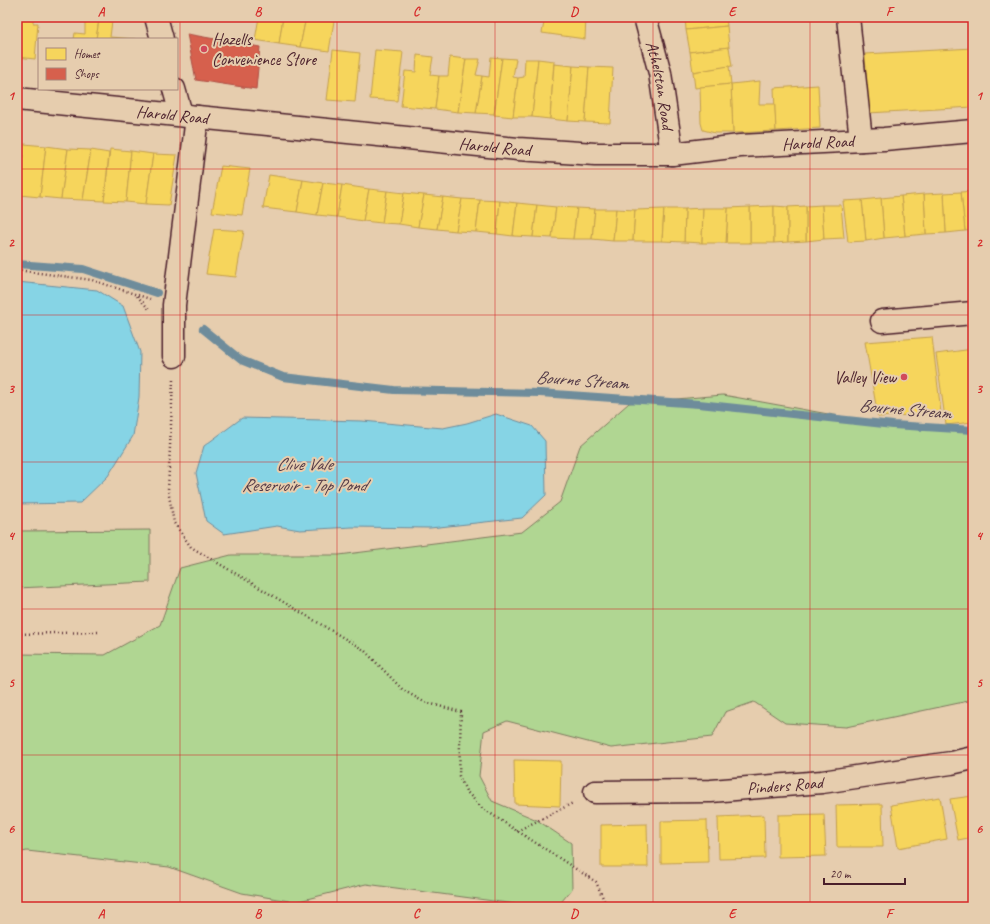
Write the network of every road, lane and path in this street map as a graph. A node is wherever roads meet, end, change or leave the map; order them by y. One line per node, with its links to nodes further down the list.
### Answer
1 (156, 17): 4 (street)
2 (645, 17): 10 (street, Athelstan Road)
3 (848, 17): 9 (street)
4 (162, 38)
5 (175, 90): 7 (street)
6 (17, 99): 7 (street, Harold Road)
7 (189, 116): 10 (street, Harold Road); 12 (street)
8 (973, 131): 9 (street, Harold Road)
9 (861, 140): 10 (street, Harold Road)
10 (672, 154)
11 (17, 270): 12 (path)
12 (174, 305): 15 (street)
13 (973, 313): 14 (street)
14 (882, 320)
15 (174, 356): 20 (path)
16 (98, 632): 17 (path)
17 (17, 634)
18 (973, 758): 19 (street, Pinders Road)
19 (595, 792): 20 (path)
20 (517, 831): 21 (path)
21 (607, 907)

